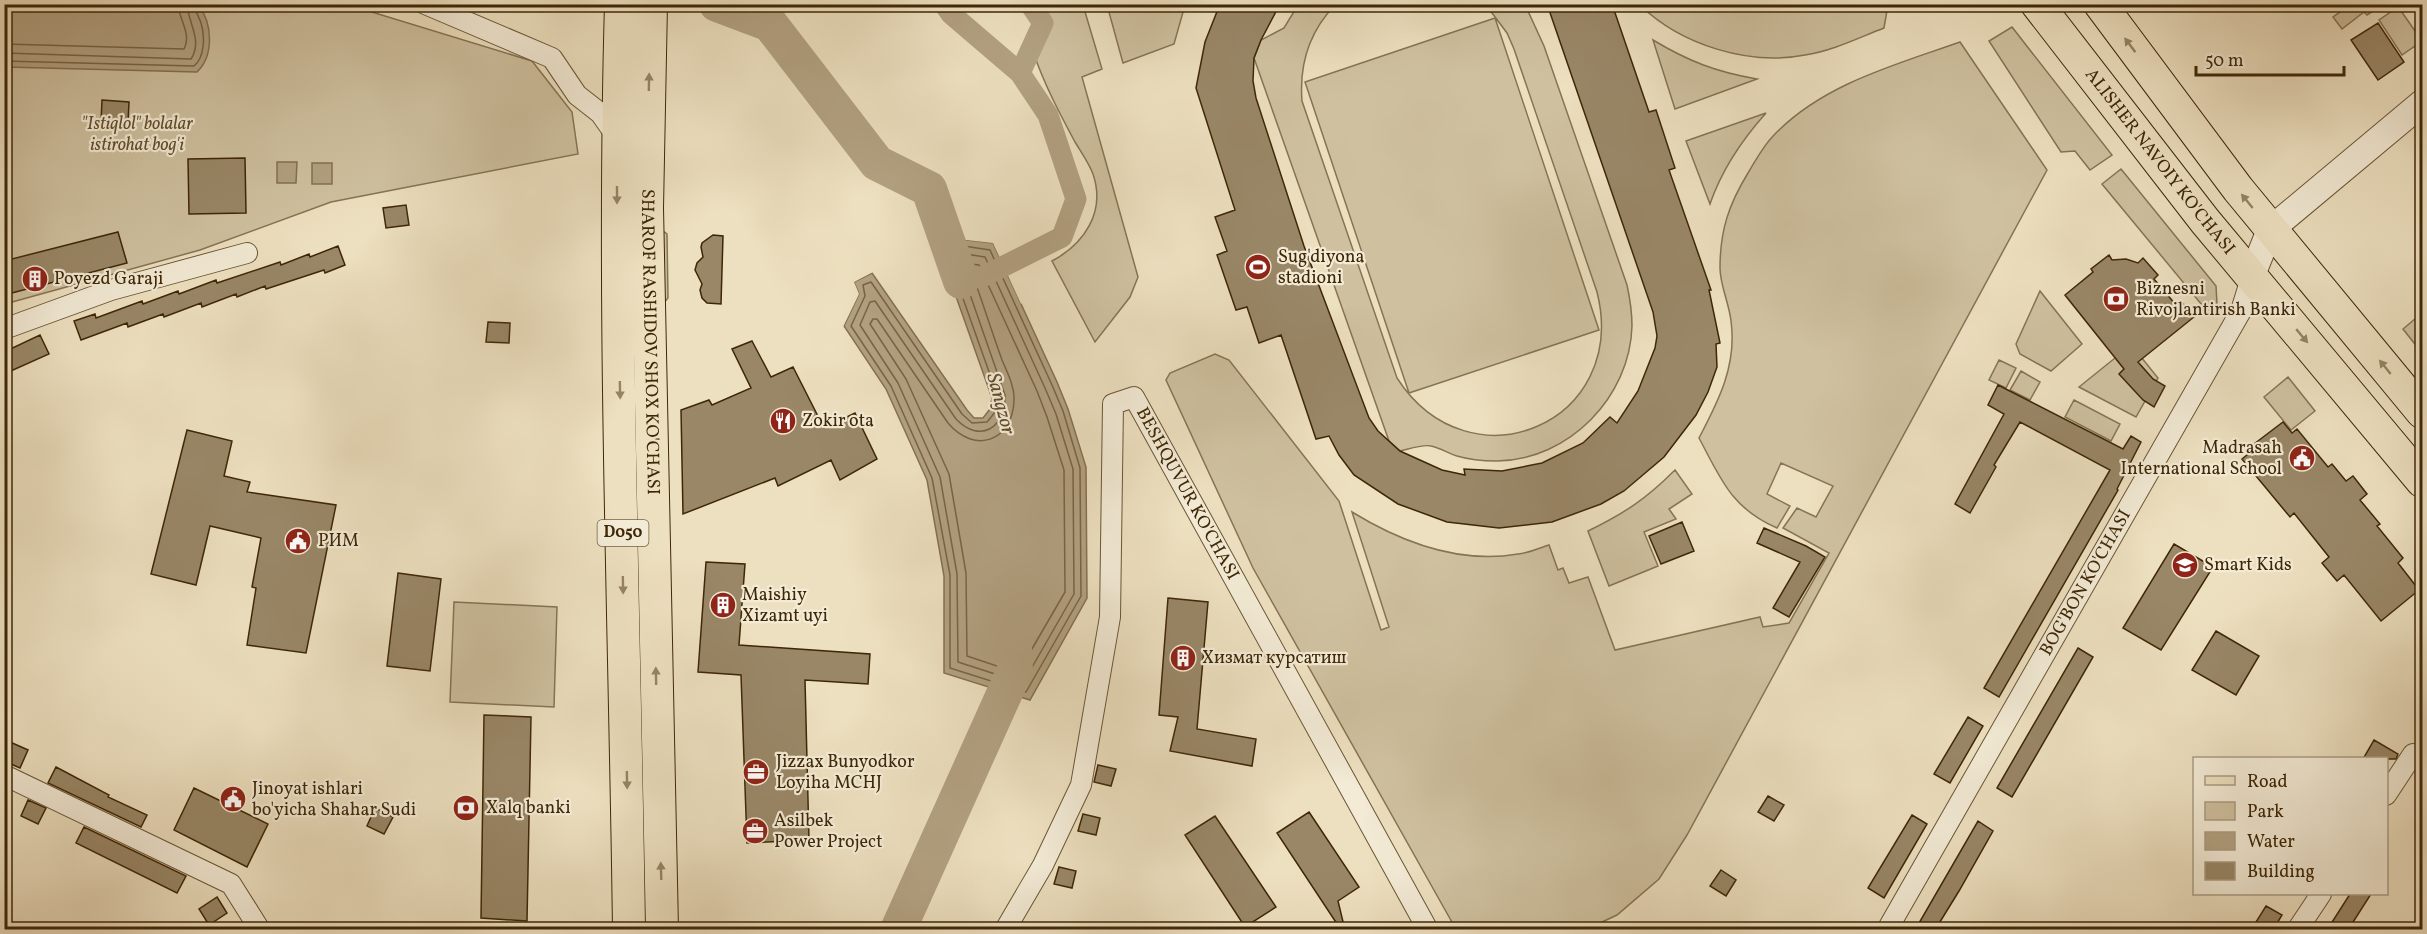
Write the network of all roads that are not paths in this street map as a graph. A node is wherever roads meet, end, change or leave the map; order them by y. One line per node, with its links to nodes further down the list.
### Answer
1 (424, 4): 7 (street)
2 (621, 4): 7 (main road, SHAROF RASHIDOV SHOX KO'CHASI / D050)
3 (651, 4): 14 (main road, SHAROF RASHIDOV SHOX KO'CHASI / D050, one-way to 3)
4 (2037, 4): 10 (main road, ALISHER NAVOIY KO'CHASI)
5 (2100, 4): 8 (main road, one-way to 5)
6 (2422, 103): 8 (street)
7 (617, 137): 15 (main road, SHAROF RASHIDOV SHOX KO'CHASI / D050, one-way to 15)
8 (2270, 230): 10 (street, BOG'BON KO'CHASI); 12 (main road, one-way to 8)
9 (247, 254): 11 (street)
10 (2252, 275): 13 (main road, ALISHER NAVOIY KO'CHASI, one-way to 13); 25 (street, BOG'BON KO'CHASI)
11 (4, 329)
12 (2422, 412)
13 (2422, 481)
14 (654, 535): 15 (main road); 21 (main road, SHAROF RASHIDOV SHOX KO'CHASI / D050, one-way to 14)
15 (623, 536): 20 (main road, SHAROF RASHIDOV SHOX KO'CHASI / D050, one-way to 20)
16 (2413, 754): 18 (street)
17 (4, 776): 23 (street)
18 (2388, 792)
19 (2320, 895): 26 (street)
20 (629, 922): 21 (main road)
21 (662, 922)
22 (1007, 929): 24 (street, BESHQUVUR KO'CHASI)
23 (260, 930)
24 (1428, 930)
25 (1887, 930)
26 (2297, 930)

